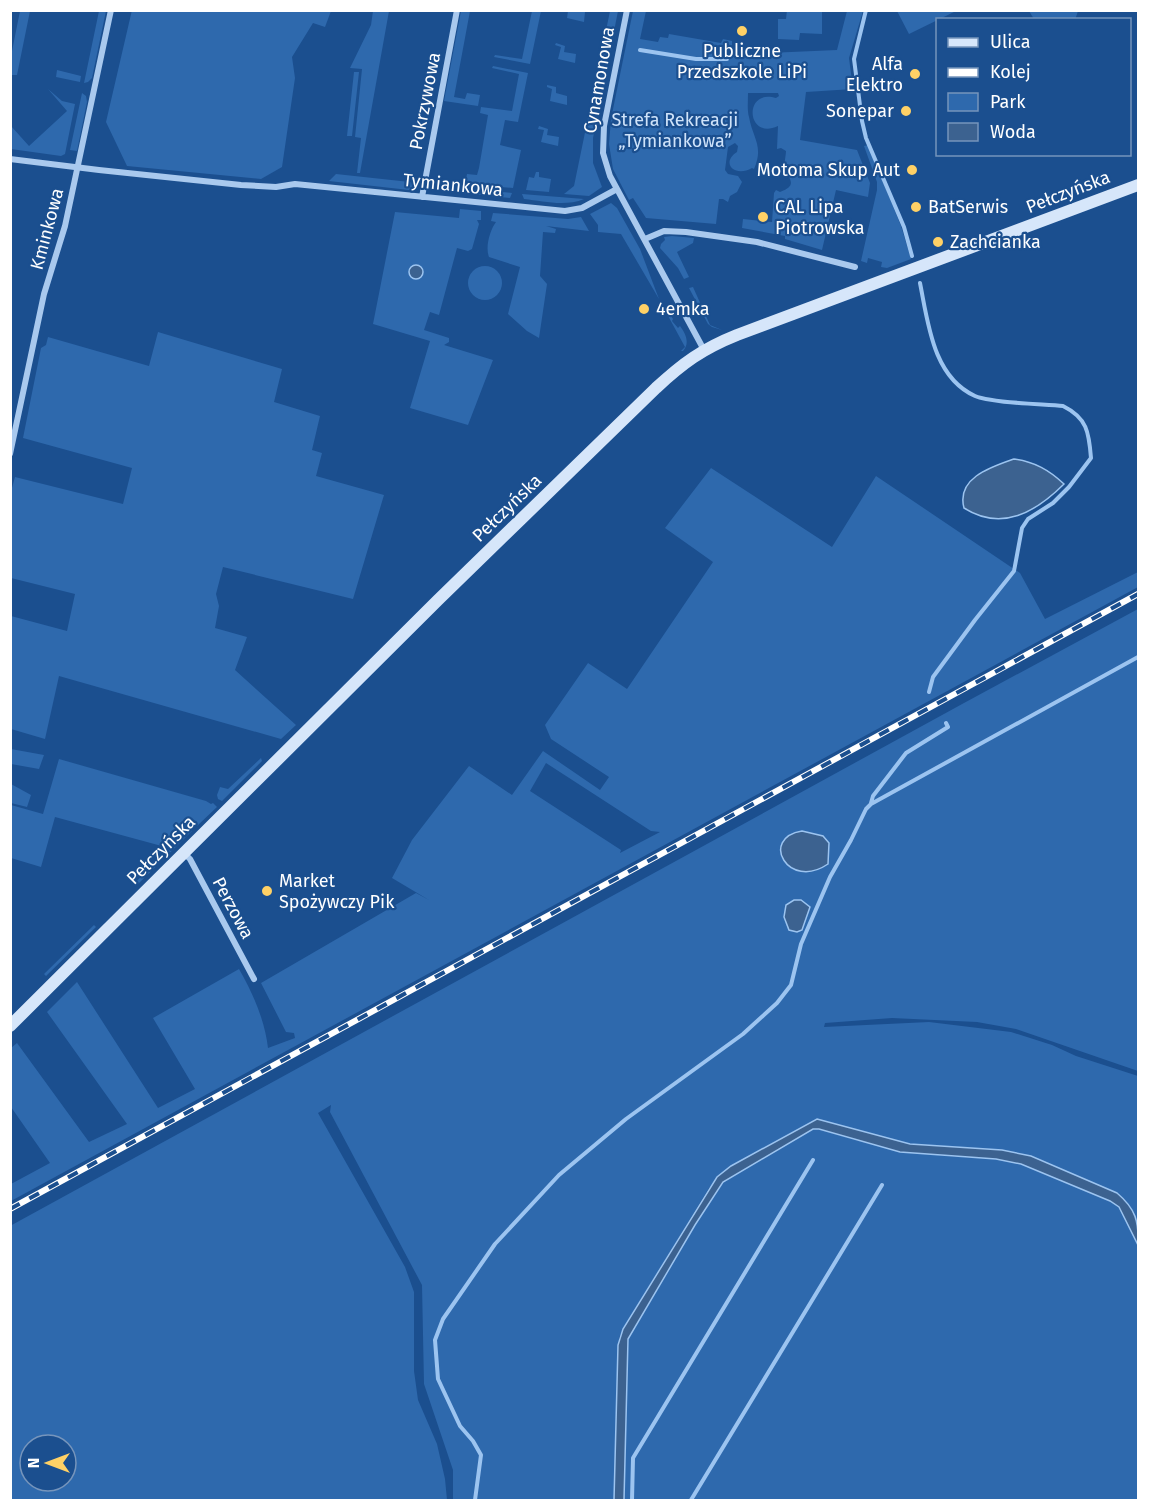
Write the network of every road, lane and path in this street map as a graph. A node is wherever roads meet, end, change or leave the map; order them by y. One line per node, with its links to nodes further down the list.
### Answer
1 (111, 10): 5 (street, Kminkowa)
2 (457, 10): 8 (street, Pokrzywowa)
3 (627, 10): 7 (street, Cynamonowa)
4 (10, 159): 5 (street, Tymiankowa)
5 (78, 168): 8 (street, Tymiankowa); 12 (street, Kminkowa)
6 (1138, 185): 11 (main road, Pełczyńska)
7 (617, 189): 8 (street, Tymiankowa); 9 (street)
8 (422, 196)
9 (645, 239): 10 (street); 11 (street)
10 (855, 267)
11 (704, 350): 13 (main road, Pełczyńska)
12 (10, 454)
13 (183, 852): 14 (street, Perzowa); 15 (main road, Pełczyńska)
14 (254, 979)
15 (10, 1026)

